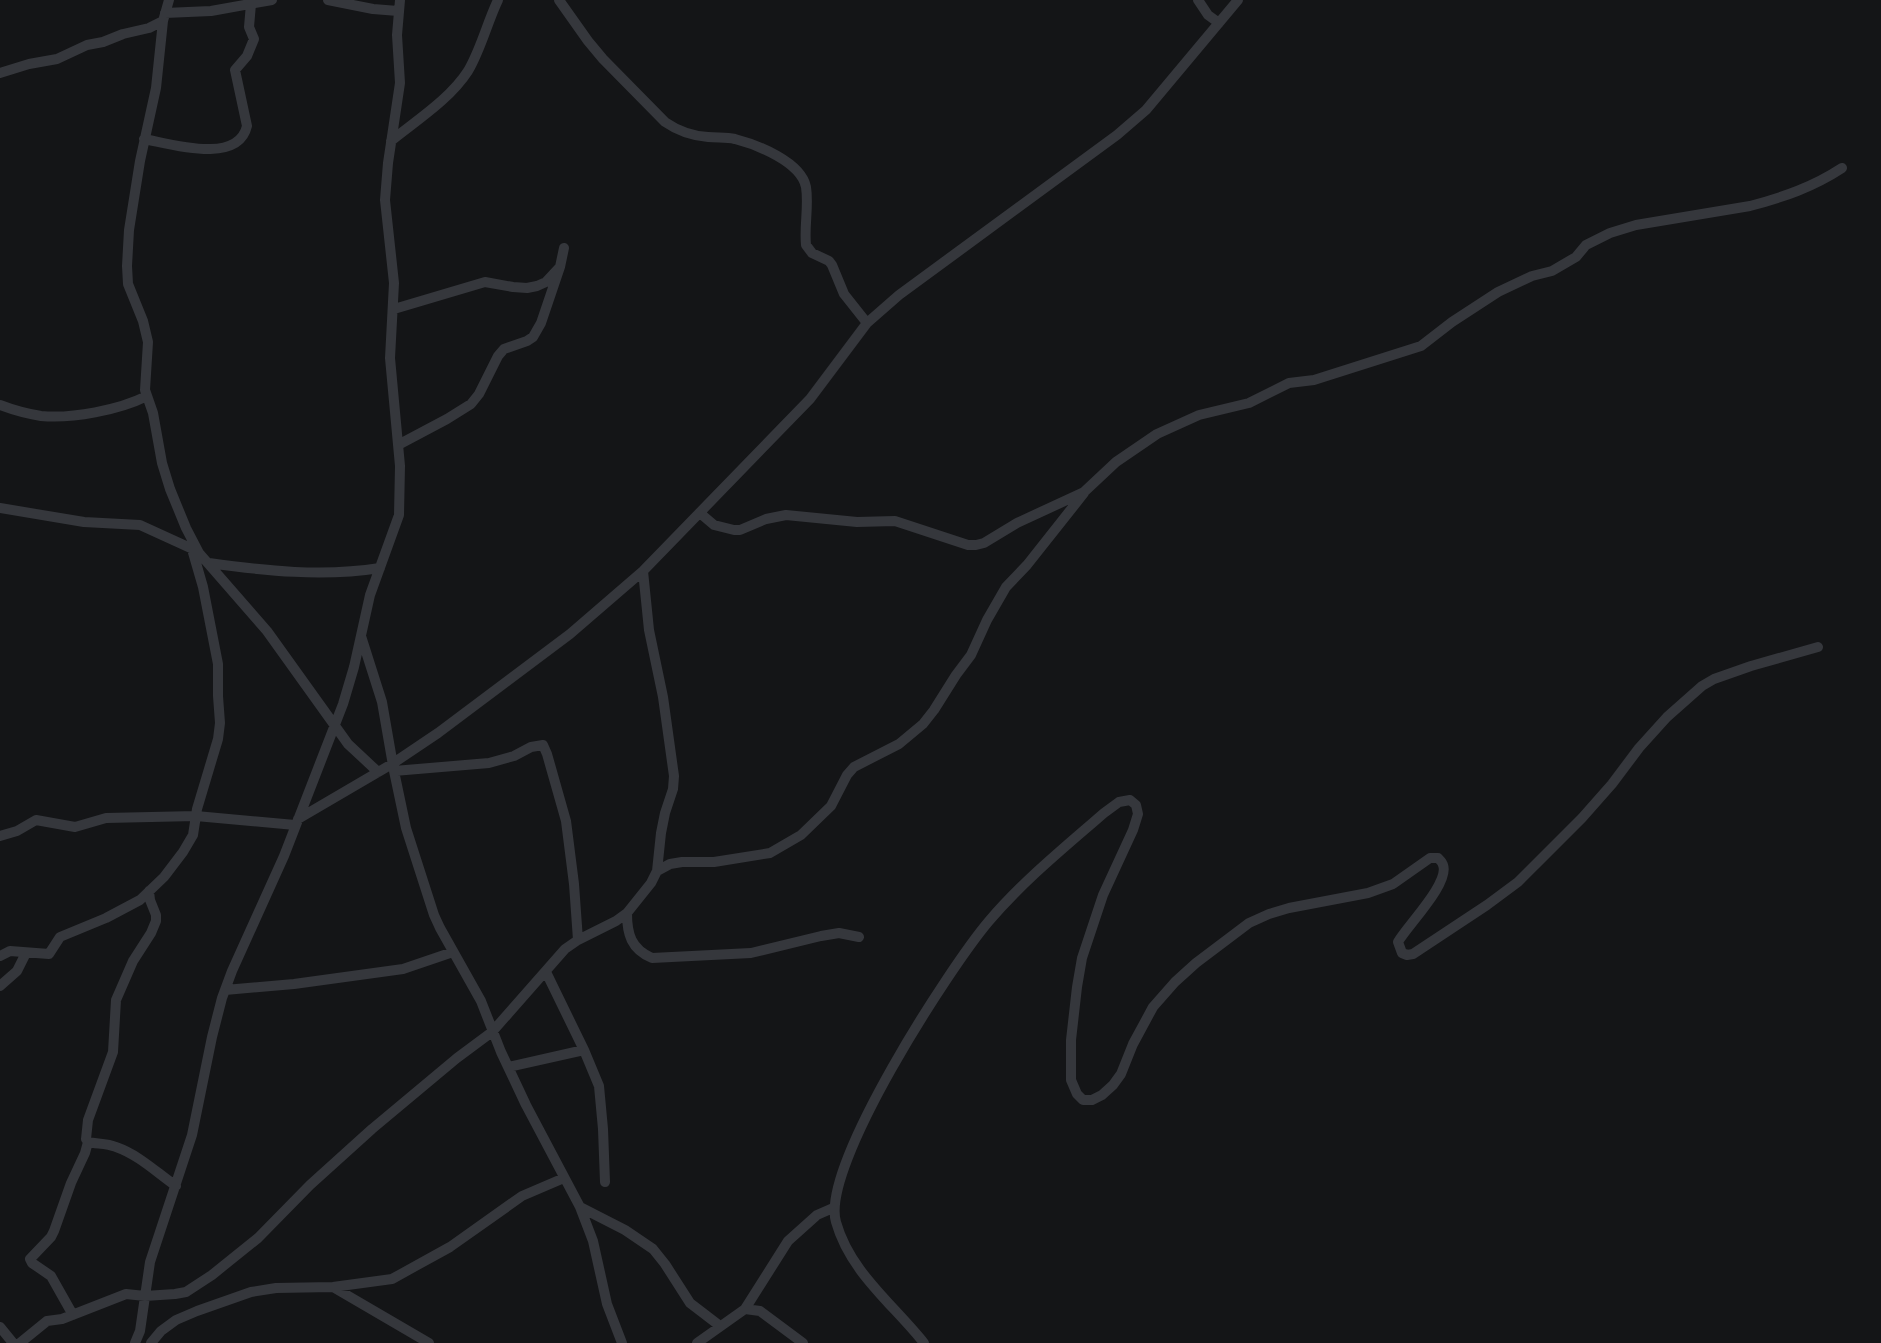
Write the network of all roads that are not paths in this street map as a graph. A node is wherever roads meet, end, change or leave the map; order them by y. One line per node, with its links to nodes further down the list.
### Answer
1 (168, 0): 11 (street)
2 (272, 0): 9 (street)
3 (328, 0): 10 (street)
4 (400, 0): 10 (street)
5 (559, 0): 20 (street)
6 (1198, 0): 12 (street)
7 (1238, 0): 12 (street)
8 (494, 2): 15 (street)
9 (251, 4): 11 (street); 14 (street)
10 (398, 11): 15 (street)
11 (164, 17): 13 (street); 14 (street)
12 (1219, 23): 20 (street)
13 (0, 73)
14 (144, 139): 21 (street)
15 (391, 141): 19 (street)
16 (1842, 168): 24 (street)
17 (564, 248): 18 (street)
18 (560, 268): 19 (street); 23 (street)
19 (394, 309): 23 (street)
20 (866, 324): 26 (street)
21 (147, 396): 22 (street); 27 (street)
22 (0, 405)
23 (398, 445): 29 (street)
24 (1084, 492): 26 (street); 39 (street)
25 (0, 508): 27 (street)
26 (701, 514): 30 (street)
27 (196, 551): 28 (street); 36 (street)
28 (209, 563): 29 (street); 33 (street)
29 (380, 568): 31 (street)
30 (643, 571): 34 (street); 39 (street)
31 (361, 634): 33 (street); 34 (street)
32 (1818, 647): 58 (street)
33 (334, 728): 35 (street); 37 (street)
34 (393, 768): 35 (street); 43 (street); 44 (street)
35 (378, 772): 37 (street)
36 (196, 816): 37 (street); 38 (street); 40 (street)
37 (297, 822): 49 (street)
38 (0, 836)
39 (657, 871): 41 (street)
40 (150, 891): 45 (street); 53 (street)
41 (627, 913): 42 (street); 43 (street)
42 (859, 936)
43 (578, 940): 47 (street)
44 (453, 952): 49 (street); 50 (street)
45 (26, 953): 46 (street); 48 (street)
46 (0, 956)
47 (546, 972): 50 (street); 51 (street)
48 (0, 986)
49 (225, 990): 56 (street)
50 (492, 1032): 52 (street); 60 (street)
51 (584, 1050): 52 (street); 55 (street)
52 (508, 1067): 54 (street)
53 (88, 1142): 56 (street); 62 (street)
54 (564, 1178): 57 (street); 59 (street)
55 (604, 1182)
56 (176, 1186): 60 (street)
57 (580, 1207): 63 (street); 70 (street)
58 (833, 1208): 61 (street); 73 (street)
59 (333, 1287): 68 (street); 69 (street)
60 (145, 1296): 62 (street); 67 (street)
61 (745, 1309): 63 (street); 72 (street)
62 (73, 1315): 66 (street)
63 (720, 1326): 71 (street)
64 (0, 1327): 65 (street)
65 (14, 1343)
66 (20, 1343)
67 (135, 1343)
68 (151, 1343)
69 (429, 1343)
70 (622, 1343)
71 (698, 1343)
72 (803, 1343)
73 (924, 1343)

